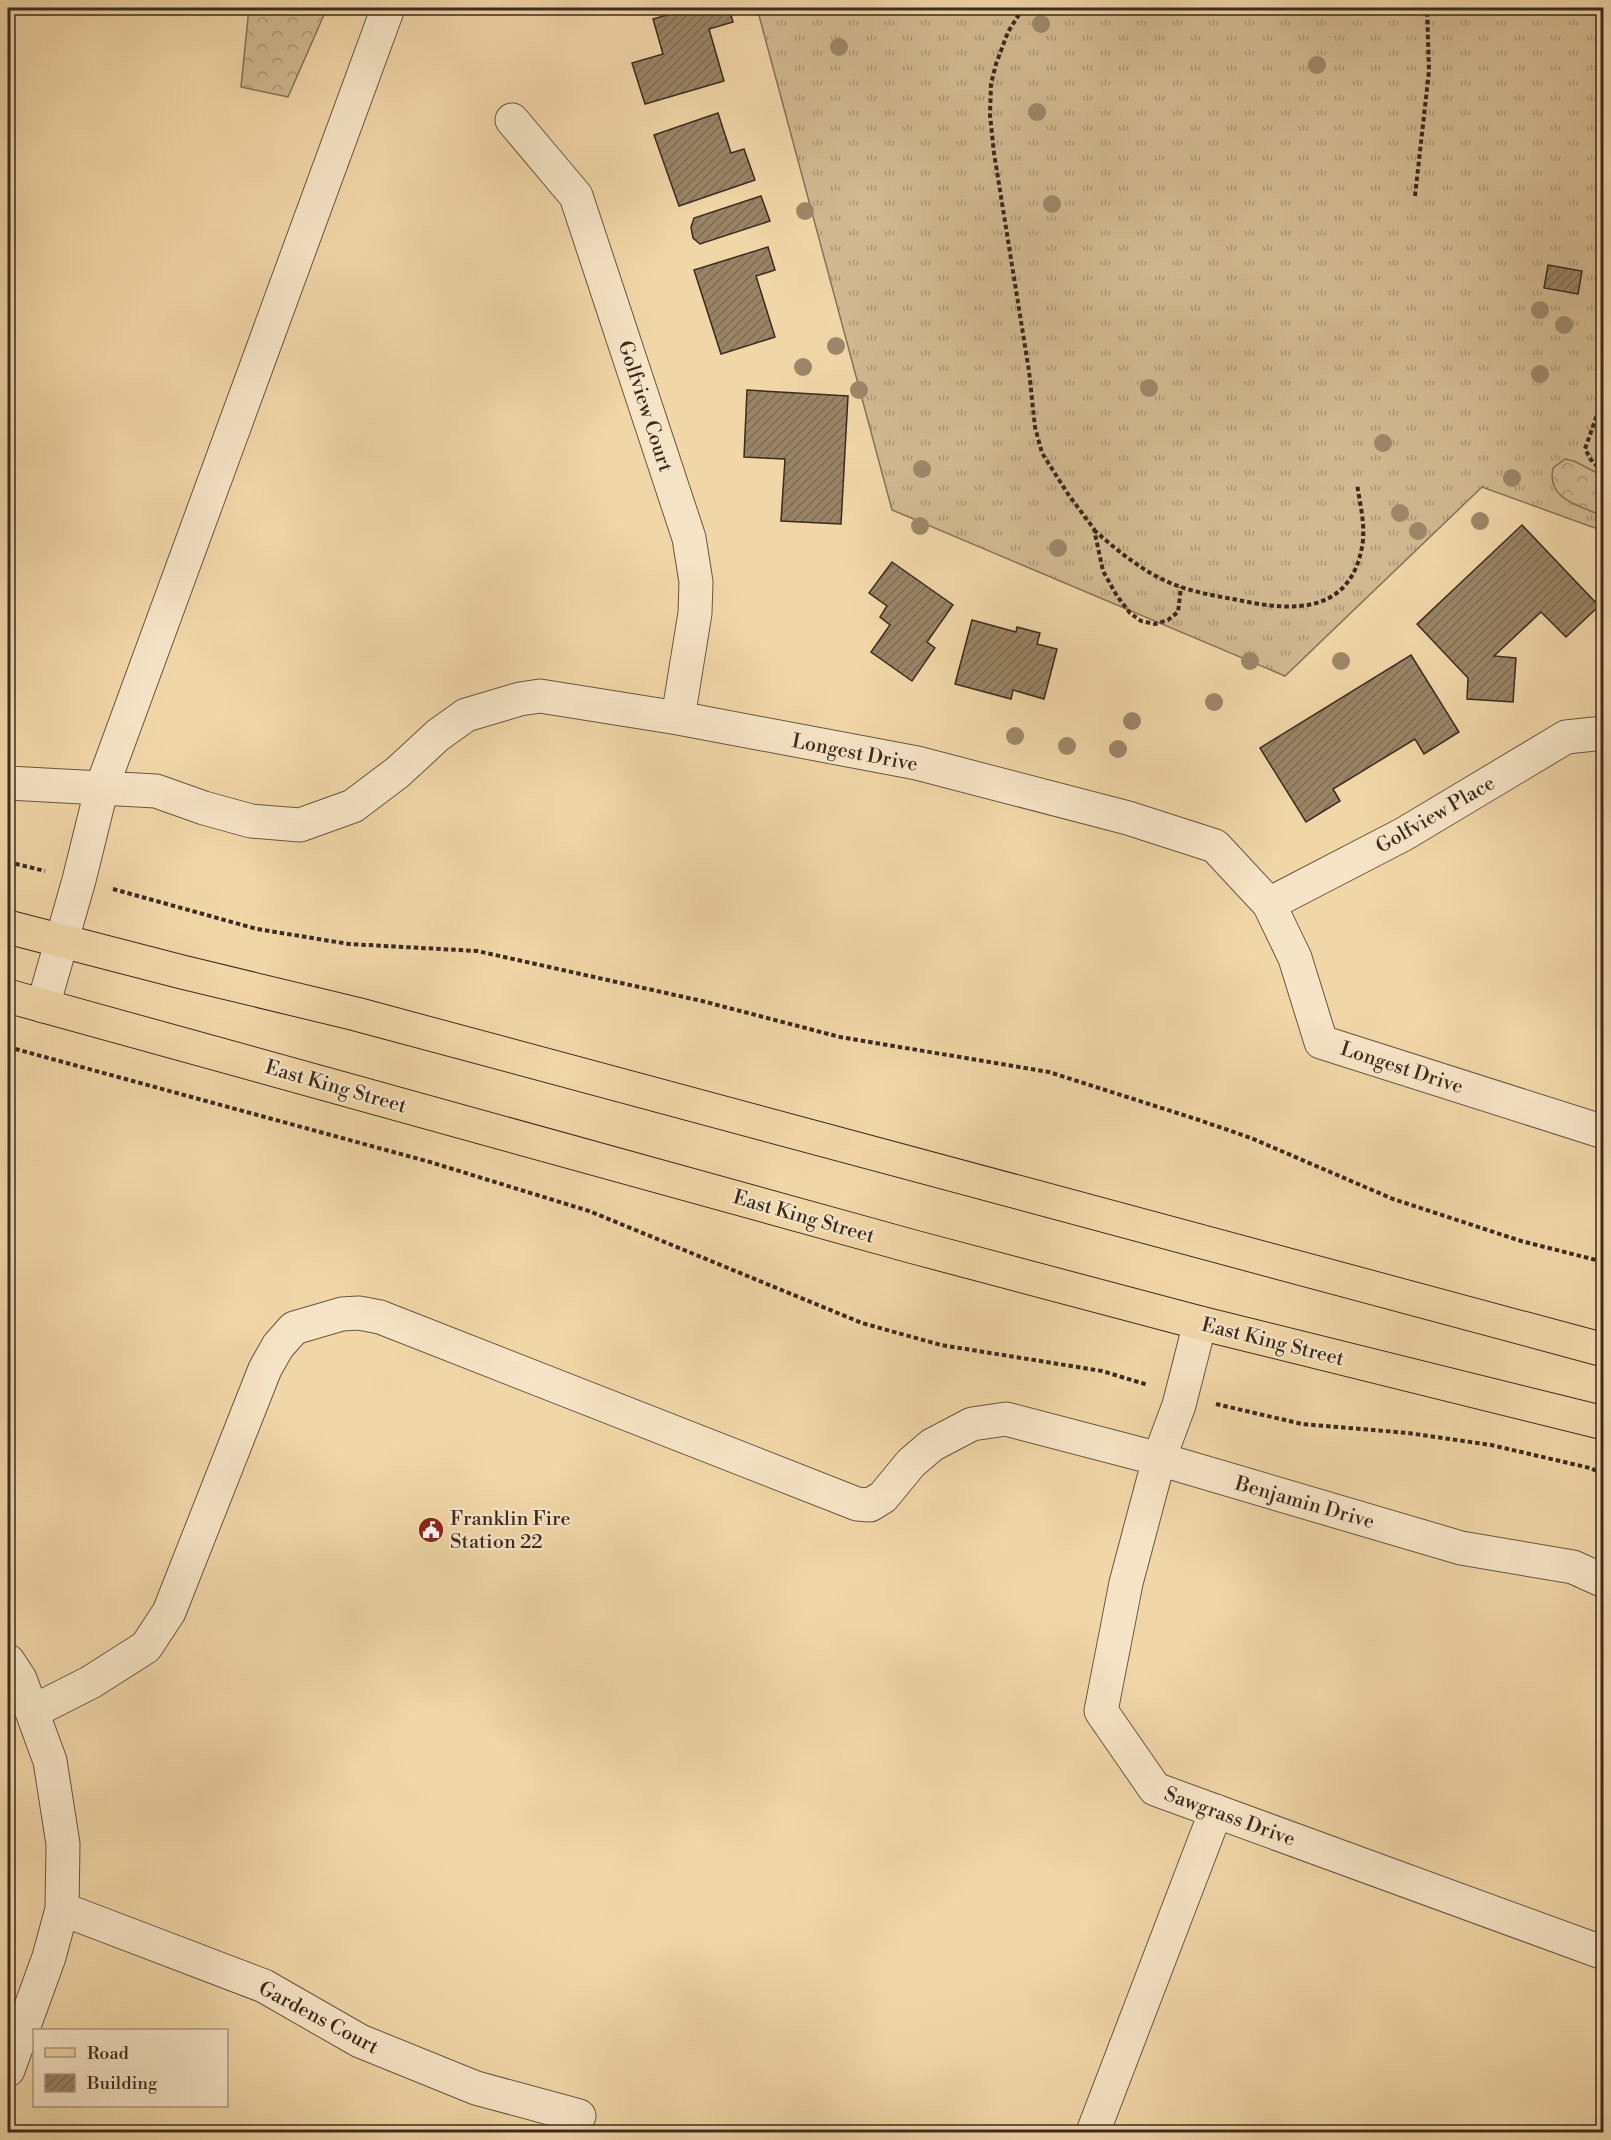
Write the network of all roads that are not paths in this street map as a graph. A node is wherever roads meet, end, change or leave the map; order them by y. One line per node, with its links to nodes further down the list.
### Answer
1 (388, 8): 6 (street)
2 (512, 120): 3 (street, Golfview Court)
3 (678, 718): 6 (street, Longest Drive); 7 (street, Longest Drive)
4 (1604, 732): 7 (street, Golfview Place)
5 (8, 783): 6 (street, Longest Drive)
6 (102, 787): 9 (street)
7 (1269, 904): 12 (street, Longest Drive)
8 (8, 927): 9 (main road)
9 (62, 940): 11 (street); 14 (main road)
10 (8, 996): 11 (main road, East King Street)
11 (43, 1006): 13 (main road, East King Street)
12 (1604, 1132)
13 (1200, 1323): 15 (main road, East King Street); 16 (street)
14 (1604, 1350)
15 (1604, 1424)
16 (1159, 1459): 17 (street, Benjamin Drive); 19 (street, Benjamin Drive); 20 (street, Sawgrass Drive)
17 (1604, 1581)
18 (8, 1661): 19 (street)
19 (32, 1712): 21 (street)
20 (1216, 1811): 22 (street, Sawgrass Drive); 25 (street)
21 (62, 1909): 23 (street); 24 (street, Gardens Court)
22 (1604, 1953)
23 (8, 2070)
24 (579, 2116)
25 (1093, 2133)

